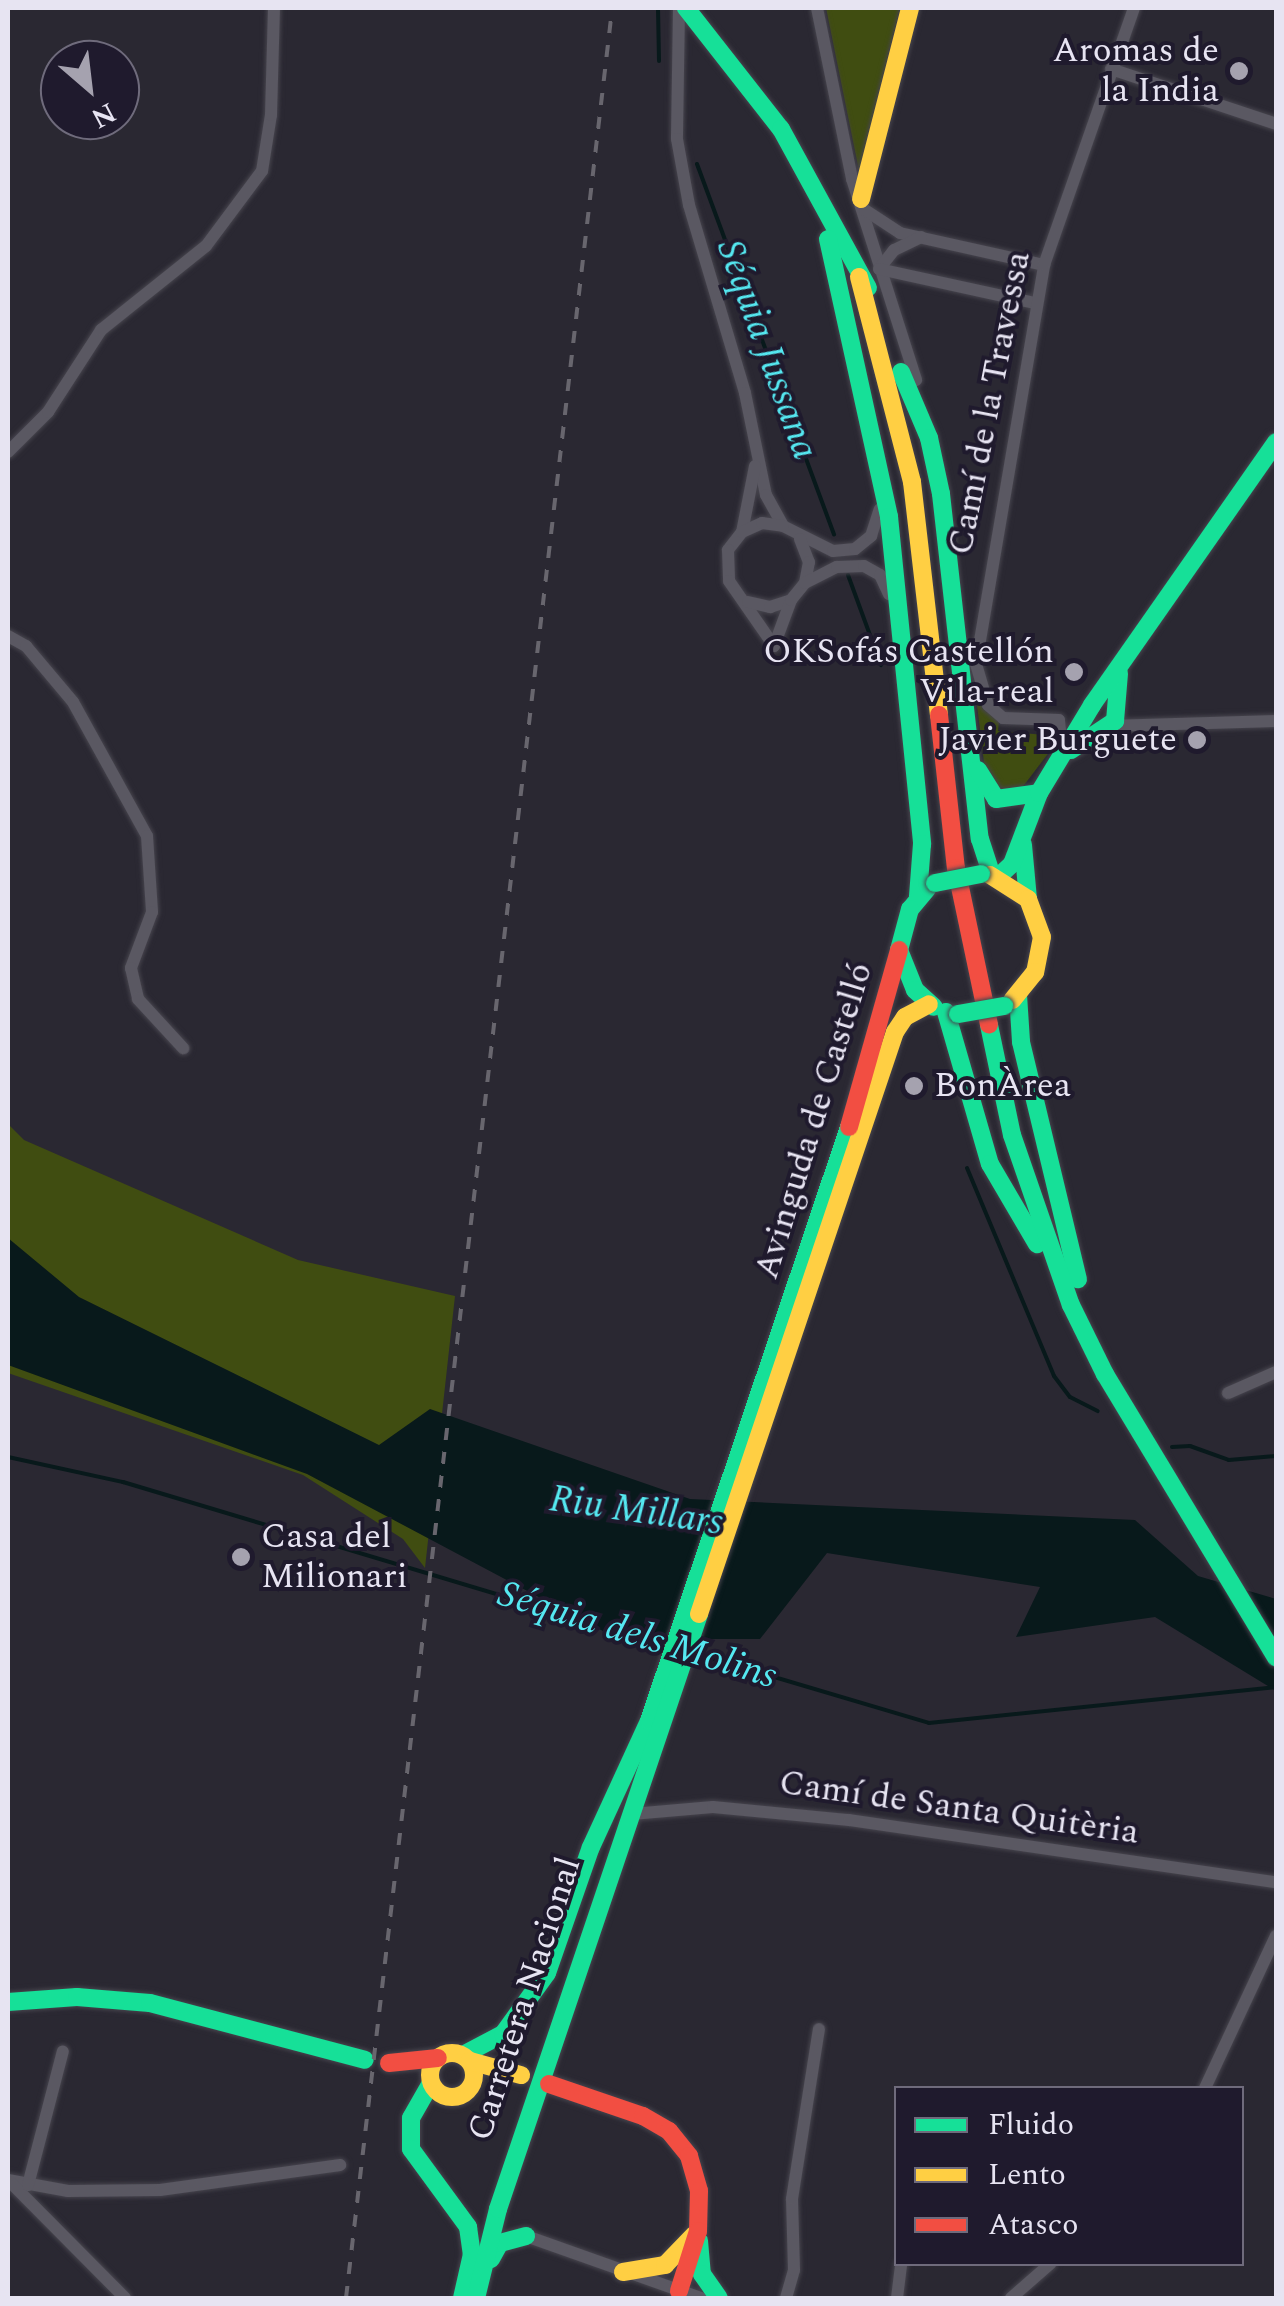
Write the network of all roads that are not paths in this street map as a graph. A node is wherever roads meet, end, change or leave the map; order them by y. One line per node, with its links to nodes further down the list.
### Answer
1 (274, 8): 16 (street)
2 (817, 8): 9 (street)
3 (910, 8): 9 (main road)
4 (1134, 8): 6 (street, Camí de la Travessa)
5 (688, 12): 8 (main road); 17 (street)
6 (1112, 70): 7 (street); 11 (street, Camí de la Travessa)
7 (1276, 124)
8 (821, 200): 13 (main road); 18 (main road)
9 (862, 204): 10 (street); 12 (street)
10 (921, 237): 11 (street); 12 (street)
11 (1044, 265): 14 (street, Camí de la Travessa)
12 (878, 269): 14 (street); 26 (street)
13 (859, 277): 26 (main road); 41 (main road)
14 (1034, 303): 31 (street, Camí de la Travessa)
15 (1276, 442): 28 (main road)
16 (8, 452)
17 (756, 458): 19 (street); 20 (street)
18 (881, 492): 21 (street); 27 (main road)
19 (783, 526): 20 (street); 21 (street)
20 (742, 532): 24 (street)
21 (800, 539): 22 (street)
22 (805, 583): 23 (street); 27 (street)
23 (791, 600): 24 (street); 24 (street)
24 (748, 602)
25 (8, 636): 40 (street)
26 (963, 647): 30 (main road)
27 (902, 650): 35 (main road)
28 (1105, 713): 29 (street); 31 (main road)
29 (1276, 722)
30 (971, 732): 32 (main road); 34 (main road)
31 (1061, 758): 32 (main road)
32 (1039, 793): 33 (main road)
33 (1022, 841): 34 (main road); 36 (main road)
34 (990, 875): 35 (main road, bridge); 36 (main road)
35 (918, 896): 37 (main road)
36 (1028, 899): 38 (main road)
37 (899, 950): 39 (main road); 42 (main road, Avinguda de Castelló)
38 (1011, 1001): 39 (main road, bridge); 44 (main road)
39 (944, 1010): 41 (main road); 42 (main road, Avinguda de Castelló)
40 (183, 1048)
41 (1071, 1305): 44 (main road)
42 (796, 1312): 47 (main road)
43 (1276, 1372): 45 (street)
44 (1106, 1374): 46 (main road)
45 (1228, 1393)
46 (1276, 1657)
47 (656, 1723): 48 (main road, Carretera Nacional); 55 (main road); 74 (main road, Carretera Nacional)
48 (632, 1814): 49 (street, Camí de Santa Quitèria); 64 (main road, Carretera Nacional)
49 (1276, 1882)
50 (1276, 1936): 62 (street)
51 (8, 2002): 56 (main road)
52 (819, 2029): 78 (street)
53 (63, 2051): 66 (street)
54 (438, 2058): 55 (main road); 59 (main road); 59 (main road)
55 (466, 2058): 57 (main road); 60 (main road)
56 (364, 2060)
57 (502, 2069): 58 (main road); 60 (main road)
58 (522, 2074)
59 (431, 2081): 60 (main road); 74 (main road)
60 (473, 2083)
61 (550, 2084): 67 (main road)
62 (1206, 2086)
63 (340, 2165): 66 (street)
64 (512, 2168): 68 (main road); 75 (main road, Carretera Nacional)
65 (8, 2180): 66 (street); 73 (street)
66 (28, 2185)
67 (698, 2231): 71 (main road); 72 (main road); 77 (main road)
68 (526, 2236): 71 (street); 75 (main road)
69 (901, 2266): 79 (street)
70 (1048, 2266): 80 (street)
71 (623, 2272): 72 (street)
72 (678, 2295): 76 (street)
73 (124, 2298)
74 (464, 2298)
75 (478, 2298)
76 (701, 2298)
77 (719, 2298)
78 (786, 2298)
79 (897, 2298)
80 (1011, 2298)

